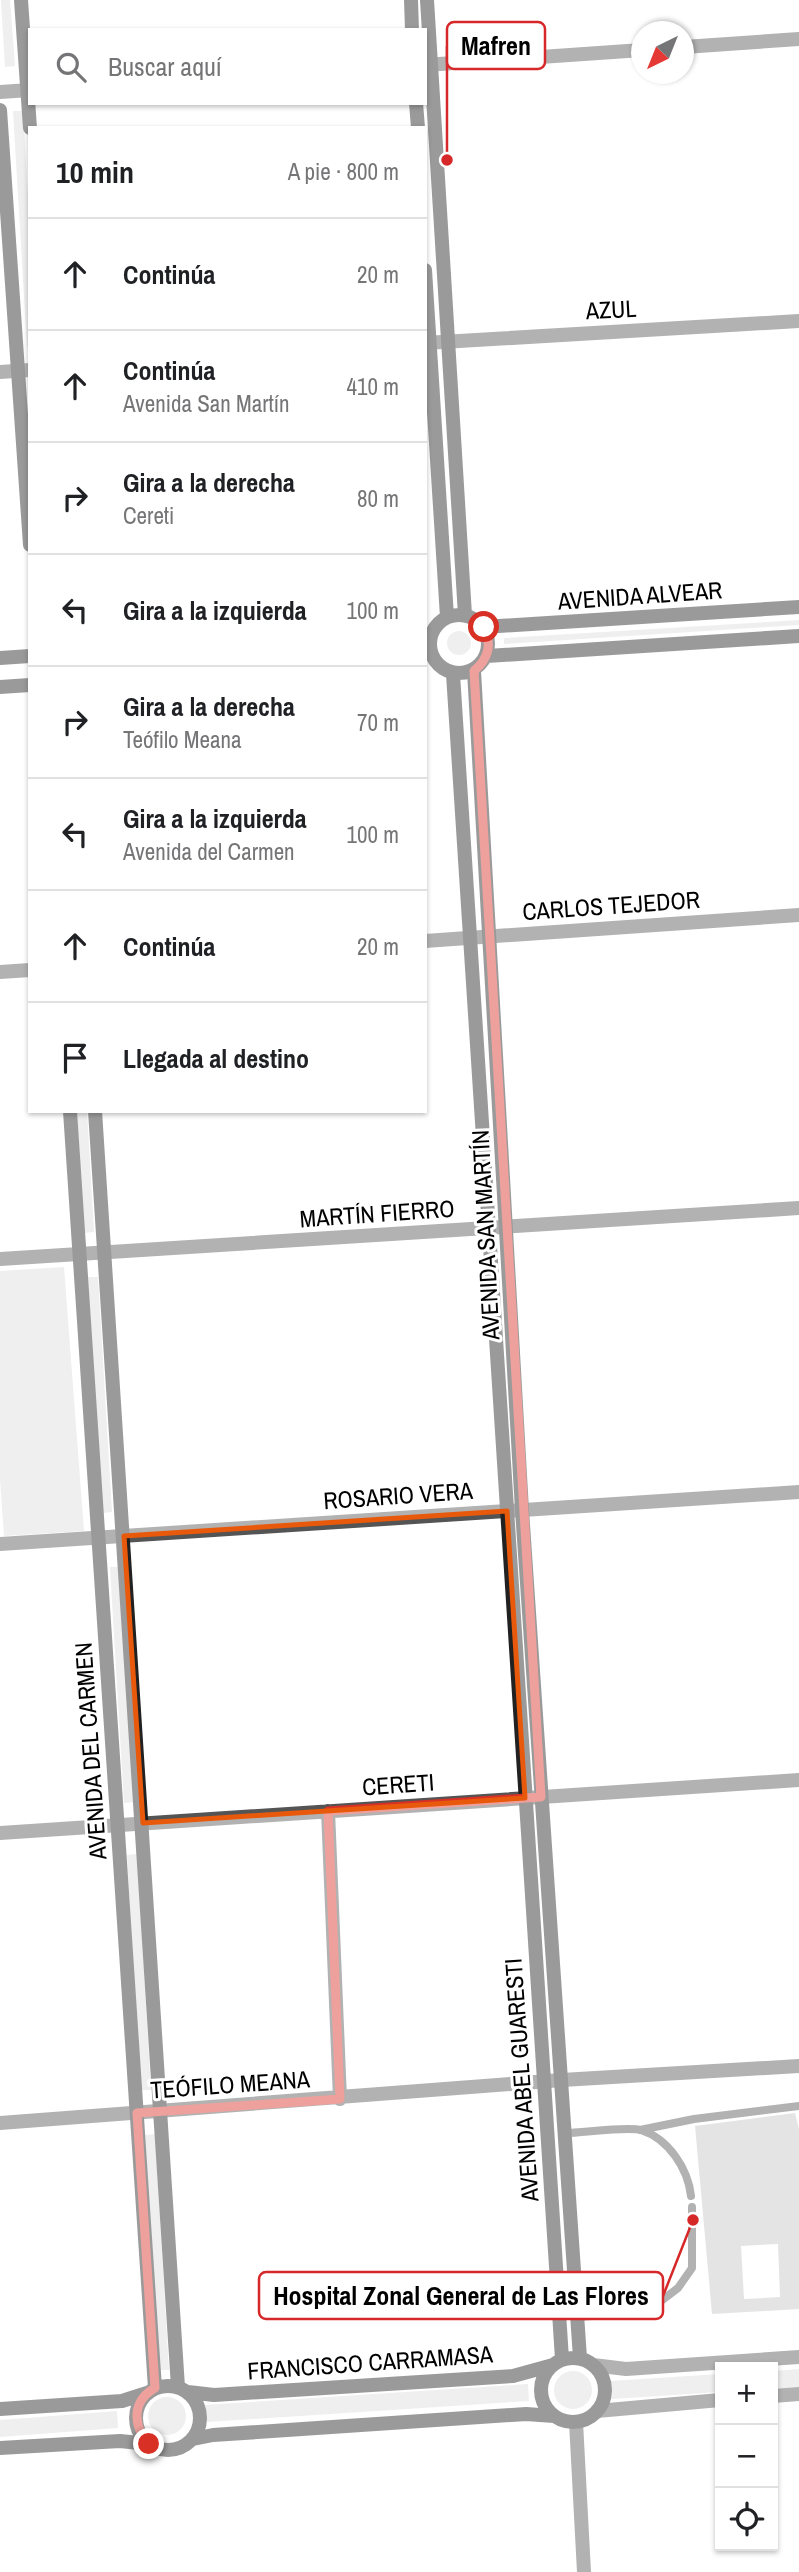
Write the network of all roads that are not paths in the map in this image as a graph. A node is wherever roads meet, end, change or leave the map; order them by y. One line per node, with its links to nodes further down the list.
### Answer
1 (21, 0): 9 (main road)
2 (411, 0): 4 (main road)
3 (427, 0): 8 (main road)
4 (412, 28)
5 (799, 39): 6 (street)
6 (694, 46)
7 (631, 51): 8 (street)
8 (428, 64): 17 (main road)
9 (28, 90): 10 (street)
10 (0, 92)
11 (29, 105): 14 (main road)
12 (416, 105): 15 (main road)
13 (0, 110): 19 (main road)
14 (30, 126)
15 (418, 126)
16 (799, 321): 17 (street, AZUL)
17 (449, 342): 18 (street, AZUL); 23 (main road)
18 (427, 343): 24 (main road)
19 (24, 371): 20 (street); 21 (main road)
20 (0, 372)
21 (28, 487)
22 (799, 607): 25 (main road, AVENIDA ALVEAR)
23 (464, 615): 24 (main road); 25 (main road)
24 (447, 617): 26 (main road)
25 (484, 627): 29 (main road)
26 (429, 631): 31 (main road)
27 (799, 636): 29 (main road, AVENIDA ALVEAR)
28 (28, 656): 30 (main road)
29 (487, 656): 32 (main road)
30 (0, 658)
31 (429, 660): 33 (main road)
32 (474, 671): 33 (main road); 37 (main road, AVENIDA SAN MARTÍN)
33 (453, 674): 38 (main road, AVENIDA SAN MARTÍN)
34 (28, 685): 35 (main road)
35 (0, 687)
36 (799, 915): 37 (street, CARLOS TEJEDOR)
37 (490, 936): 38 (street, CARLOS TEJEDOR); 45 (main road, AVENIDA SAN MARTÍN)
38 (468, 938): 39 (street, CARLOS TEJEDOR); 46 (main road, AVENIDA SAN MARTÍN)
39 (427, 941)
40 (28, 970): 41 (street)
41 (0, 972)
42 (70, 1113): 48 (main road, AVENIDA DEL CARMEN)
43 (95, 1113): 47 (main road, AVENIDA DEL CARMEN)
44 (799, 1208): 45 (street, MARTÍN FIERRO)
45 (508, 1227): 46 (street, MARTÍN FIERRO); 51 (main road, AVENIDA SAN MARTÍN)
46 (487, 1229): 47 (street, MARTÍN FIERRO); 52 (main road, AVENIDA SAN MARTÍN)
47 (105, 1254): 48 (street, MARTÍN FIERRO); 53 (main road, AVENIDA DEL CARMEN)
48 (79, 1256): 49 (street, MARTÍN FIERRO); 54 (main road, AVENIDA DEL CARMEN)
49 (0, 1259)
50 (799, 1492): 51 (street, ROSARIO VERA)
51 (522, 1510): 52 (street, ROSARIO VERA); 57 (main road, AVENIDA SAN MARTÍN)
52 (507, 1511): 53 (street, ROSARIO VERA); 58 (main road, AVENIDA SAN MARTÍN)
53 (124, 1536): 54 (street, ROSARIO VERA); 60 (main road, AVENIDA DEL CARMEN)
54 (98, 1538): 55 (street, ROSARIO VERA); 61 (main road, AVENIDA DEL CARMEN)
55 (0, 1545)
56 (799, 1780): 57 (street, CERETI)
57 (541, 1797): 58 (street, CERETI); 64 (main road, AVENIDA ABEL GUARESTI)
58 (525, 1798): 59 (street, CERETI); 65 (main road, AVENIDA ABEL GUARESTI)
59 (328, 1811): 60 (street, CERETI); 66 (street)
60 (143, 1823): 61 (street, CERETI); 68 (main road, AVENIDA DEL CARMEN)
61 (118, 1825): 62 (street, CERETI); 69 (main road, AVENIDA DEL CARMEN)
62 (0, 1833)
63 (799, 2066): 64 (street, TEÓFILO MEANA)
64 (562, 2080): 65 (street, TEÓFILO MEANA); 72 (main road, AVENIDA ABEL GUARESTI)
65 (544, 2082): 66 (street, TEÓFILO MEANA); 78 (main road, AVENIDA ABEL GUARESTI)
66 (340, 2099): 68 (street, TEÓFILO MEANA)
67 (799, 2106): 71 (lane)
68 (160, 2112): 69 (street, TEÓFILO MEANA); 80 (main road, AVENIDA DEL CARMEN)
69 (137, 2113): 70 (street, TEÓFILO MEANA); 79 (main road, AVENIDA DEL CARMEN)
70 (0, 2123)
71 (640, 2130): 72 (lane); 73 (lane)
72 (565, 2133): 75 (main road, AVENIDA ABEL GUARESTI)
73 (691, 2196)
74 (692, 2207): 75 (lane)
75 (578, 2316): 77 (main road, AVENIDA ABEL GUARESTI)
76 (799, 2357): 77 (street)
77 (586, 2361): 78 (main road); 85 (main road)
78 (557, 2362): 80 (main road, FRANCISCO CARRAMASA); 86 (main road)
79 (151, 2390): 80 (main road); 84 (main road); 89 (main road)
80 (183, 2390): 88 (main road)
81 (799, 2394): 82 (street)
82 (778, 2396)
83 (715, 2400): 85 (street)
84 (0, 2409)
85 (597, 2411): 87 (main road)
86 (554, 2416): 87 (main road); 88 (main road)
87 (576, 2422): 91 (street)
88 (192, 2439): 89 (main road)
89 (149, 2444): 90 (main road)
90 (0, 2448)
91 (584, 2572)

